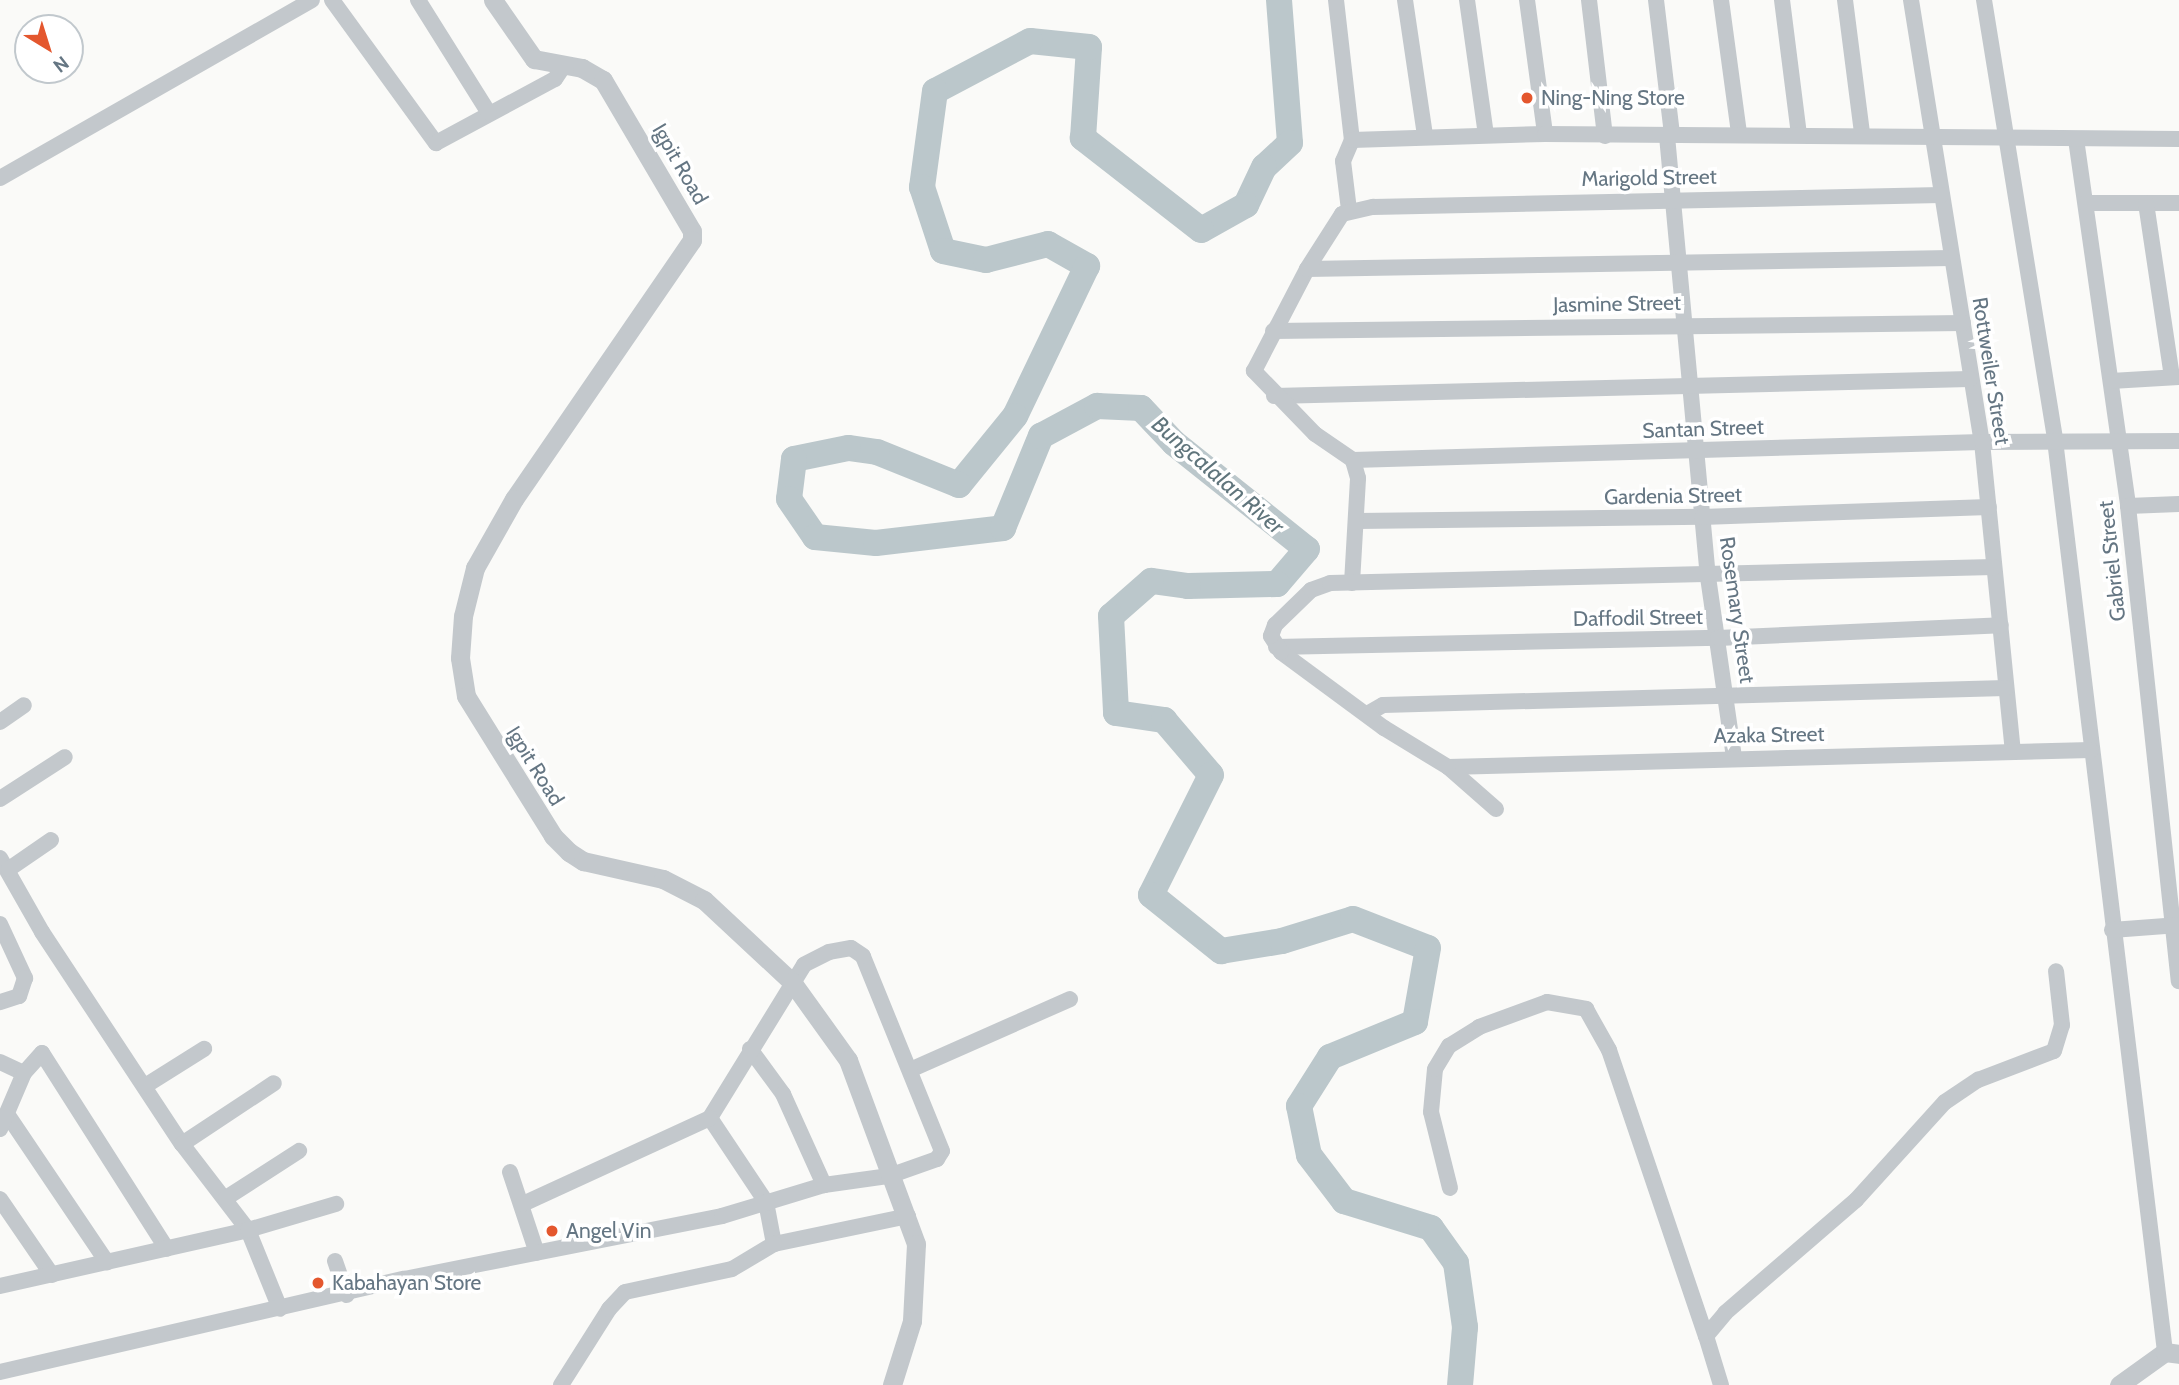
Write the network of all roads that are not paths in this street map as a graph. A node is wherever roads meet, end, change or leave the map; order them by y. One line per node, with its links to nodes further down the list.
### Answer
1 (312, 0): 31 (street)
2 (332, 0): 17 (street)
3 (418, 0): 17 (street)
4 (493, 0): 16 (street)
5 (1336, 0): 30 (street)
6 (1405, 0): 25 (street)
7 (1467, 0): 22 (street)
8 (1527, 0): 18 (street)
9 (1589, 0): 26 (street)
10 (1656, 0): 23 (street, Rosemary Street)
11 (1721, 0): 19 (street)
12 (1782, 0): 20 (street)
13 (1845, 0): 21 (street)
14 (1911, 0): 24 (street, Rottweiler Street)
15 (1984, 0): 27 (street)
16 (563, 67): 17 (street); 86 (street, Igpit Road)
17 (489, 113)
18 (1545, 134): 22 (street); 26 (street)
19 (1739, 134): 20 (street); 23 (street)
20 (1799, 134): 21 (street)
21 (1863, 134): 24 (street)
22 (1486, 135): 25 (street)
23 (1670, 135): 26 (street); 33 (street, Rosemary Street)
24 (1929, 135): 27 (street); 32 (street, Rottweiler Street)
25 (1425, 136): 30 (street)
26 (1605, 136)
27 (2004, 136): 28 (street); 49 (street)
28 (2076, 139): 29 (street); 36 (street, Gabriel Street)
29 (2179, 139)
30 (1352, 141): 37 (street)
31 (0, 178)
32 (1941, 195): 33 (street, Marigold Street); 38 (street, Rottweiler Street)
33 (1674, 198): 37 (street, Marigold Street); 39 (street, Rosemary Street)
34 (2146, 202): 35 (street); 36 (street); 44 (street)
35 (2179, 202)
36 (2086, 203): 46 (street, Gabriel Street)
37 (1354, 209): 40 (street)
38 (1951, 258): 39 (street); 41 (street, Rottweiler Street)
39 (1679, 261): 40 (street); 42 (street, Rosemary Street)
40 (1307, 269): 43 (street)
41 (1963, 323): 42 (street, Jasmine Street); 45 (street, Rottweiler Street)
42 (1686, 324): 43 (street, Jasmine Street); 47 (street, Rosemary Street)
43 (1273, 331): 48 (street)
44 (2176, 377): 46 (street)
45 (1970, 379): 47 (street); 52 (street, Rottweiler Street)
46 (2111, 381): 50 (street, Gabriel Street)
47 (1692, 385): 48 (street); 53 (street, Rosemary Street)
48 (1274, 396): 54 (street)
49 (2055, 440): 50 (street, Santan Street); 52 (street, Santan Street); 72 (street)
50 (2120, 441): 51 (street, Santan Street); 56 (street, Gabriel Street)
51 (2179, 441)
52 (1982, 442): 53 (street, Santan Street); 57 (street, Rottweiler Street)
53 (1695, 450): 54 (street, Santan Street); 58 (street, Rosemary Street)
54 (1353, 460): 59 (street)
55 (2179, 503): 56 (street)
56 (2128, 506): 79 (street, Gabriel Street)
57 (1989, 507): 58 (street, Gardenia Street); 60 (street, Rottweiler Street)
58 (1702, 517): 59 (street, Gardenia Street); 61 (street, Rosemary Street)
59 (1357, 522): 62 (street)
60 (1994, 567): 61 (street); 63 (street, Rottweiler Street)
61 (1709, 577): 62 (street); 64 (street, Rosemary Street)
62 (1352, 583): 65 (street)
63 (2001, 625): 64 (street, Daffodil Street); 66 (street, Rottweiler Street)
64 (1718, 638): 65 (street, Daffodil Street); 67 (street, Rosemary Street)
65 (1276, 647): 69 (street)
66 (2006, 688): 67 (street); 71 (street, Rottweiler Street)
67 (1728, 697): 69 (street); 74 (street, Rosemary Street)
68 (24, 705): 70 (street)
69 (1369, 713): 75 (street)
70 (0, 722)
71 (2013, 750): 72 (street, Azaka Street); 74 (street, Azaka Street)
72 (2091, 750): 83 (street)
73 (65, 757): 76 (street)
74 (1734, 757): 75 (street, Azaka Street)
75 (1448, 767): 77 (street)
76 (0, 799)
77 (1496, 809)
78 (51, 840): 80 (street)
79 (2172, 861): 81 (street, Gabriel Street)
80 (4, 863): 95 (street)
81 (2176, 926): 83 (street); 85 (street, Gabriel Street)
82 (2, 929): 88 (street)
83 (2112, 930): 121 (street)
84 (2056, 971): 120 (street)
85 (2179, 981)
86 (792, 982): 90 (street); 92 (street); 101 (street, Igpit Road)
87 (1070, 999): 92 (street)
88 (0, 1002)
89 (204, 1049): 95 (street)
90 (750, 1049): 96 (street); 102 (street)
91 (0, 1062): 93 (street)
92 (910, 1070): 101 (street)
93 (24, 1073): 97 (street); 112 (street)
94 (274, 1083): 98 (street)
95 (145, 1086): 98 (street)
96 (710, 1118): 106 (street); 108 (street)
97 (3, 1121): 115 (street)
98 (182, 1144): 104 (street)
99 (299, 1151): 104 (street)
100 (510, 1172): 108 (street)
101 (889, 1176): 102 (street); 109 (street, Igpit Road)
102 (824, 1185): 106 (street)
103 (1450, 1188): 120 (street)
104 (226, 1198): 110 (street)
105 (0, 1199): 116 (street)
106 (766, 1202): 111 (street); 113 (street)
107 (336, 1204): 110 (street)
108 (523, 1205): 113 (street)
109 (908, 1216): 111 (street); 124 (street, Igpit Road)
110 (247, 1230): 112 (street); 119 (street)
111 (774, 1244): 123 (street)
112 (167, 1249): 115 (street)
113 (537, 1253): 118 (street)
114 (335, 1261): 118 (street)
115 (107, 1262): 116 (street)
116 (52, 1275): 117 (street)
117 (0, 1286)
118 (347, 1295): 119 (street)
119 (280, 1309): 122 (street)
120 (1706, 1336): 125 (street)
121 (2172, 1353): 126 (street)
122 (0, 1372)
123 (561, 1385)
124 (892, 1385)
125 (1721, 1385)
126 (2119, 1385)

